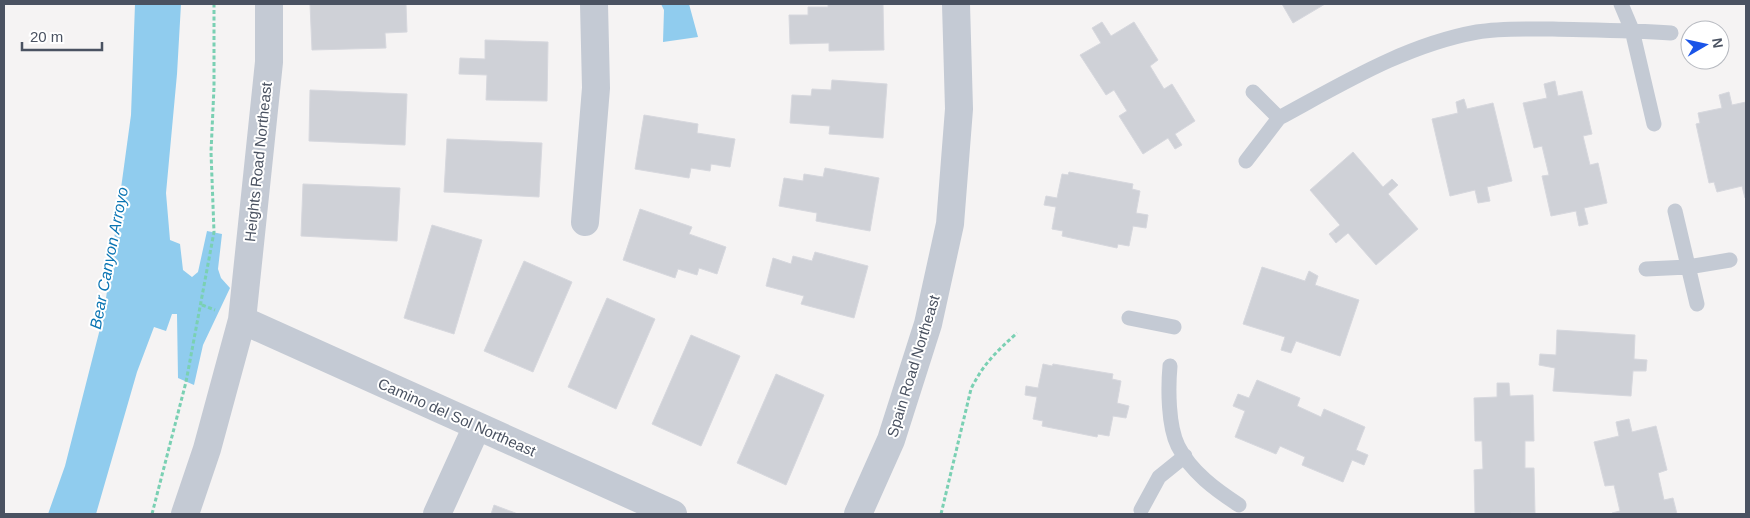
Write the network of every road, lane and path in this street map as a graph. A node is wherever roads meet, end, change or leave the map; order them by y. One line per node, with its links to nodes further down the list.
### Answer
1 (214, 4): 18 (path)
2 (269, 4): 19 (street, Heights Road Northeast)
3 (594, 4): 13 (street)
4 (956, 4): 33 (street, Spain Road Northeast)
5 (1621, 4): 6 (lane)
6 (1632, 30): 7 (lane); 9 (lane); 10 (lane)
7 (1671, 33)
8 (1253, 92): 9 (lane)
9 (1279, 118): 11 (lane)
10 (1654, 124)
11 (1246, 161)
12 (1675, 211): 15 (lane)
13 (585, 222)
14 (1730, 260): 15 (lane)
15 (1688, 267): 16 (lane); 17 (lane)
16 (1646, 269)
17 (1697, 304)
18 (202, 305): 19 (path); 29 (path)
19 (230, 316): 24 (street, Camino del Sol Northeast); 30 (street, Heights Road Northeast)
20 (1129, 318): 21 (lane)
21 (1174, 327)
22 (1017, 333): 34 (path)
23 (1170, 366): 25 (lane)
24 (477, 426): 27 (street, Camino del Sol Northeast); 31 (street)
25 (1185, 456): 26 (lane); 28 (lane)
26 (1239, 505)
27 (644, 508): 32 (street, Camino del Sol Northeast)
28 (1141, 510)
29 (152, 514)
30 (185, 514)
31 (437, 514)
32 (673, 514)
33 (858, 514)
34 (942, 514)

